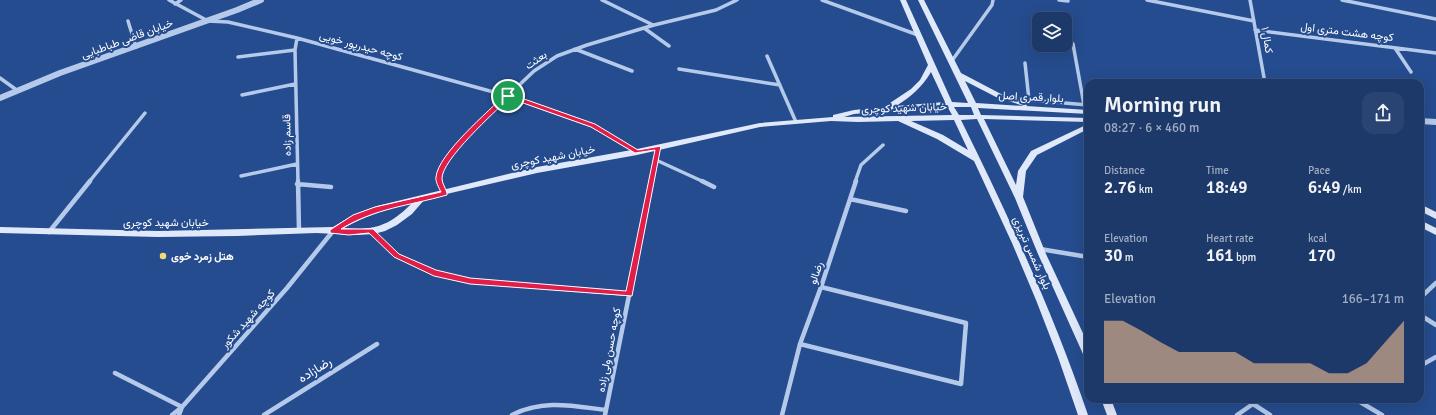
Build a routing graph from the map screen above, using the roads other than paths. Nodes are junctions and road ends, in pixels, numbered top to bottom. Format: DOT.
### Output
graph roads {
  1 [pos="169,0"];
  2 [pos="181,0"];
  3 [pos="261,0"];
  4 [pos="602,0"];
  5 [pos="737,0"];
  6 [pos="822,0"];
  7 [pos="903,0"];
  8 [pos="921,0"];
  9 [pos="993,0"];
  10 [pos="1059,0"];
  11 [pos="1147,0"];
  12 [pos="1250,0"];
  13 [pos="1342,0"];
  14 [pos="1348,1"];
  15 [pos="610,2"];
  16 [pos="1068,2"];
  17 [pos="175,4"];
  18 [pos="1436,19"];
  19 [pos="128,21"];
  20 [pos="208,21"];
  21 [pos="1254,21"];
  22 [pos="654,25"];
  23 [pos="644,28"];
  24 [pos="1256,30"];
  25 [pos="918,35"];
  26 [pos="297,38"];
  27 [pos="1073,44"];
  28 [pos="669,46"];
  29 [pos="136,47"];
  30 [pos="1395,48"];
  31 [pos="575,49"];
  32 [pos="295,50"];
  33 [pos="1436,53"];
  34 [pos="767,56"];
  35 [pos="238,57"];
  36 [pos="951,62"];
  37 [pos="1025,63"];
  38 [pos="931,65"];
  39 [pos="679,69"];
  40 [pos="632,71"];
  41 [pos="1411,72"];
  42 [pos="957,74"];
  43 [pos="0,78"];
  44 [pos="1264,79"];
  45 [pos="295,84"];
  46 [pos="780,85"];
  47 [pos="18,91"];
  48 [pos="242,95"];
  49 [pos="508,96"];
  50 [pos="1084,96"];
  51 [pos="0,98"];
  52 [pos="950,104"];
  53 [pos="972,105"];
  54 [pos="1084,105"];
  55 [pos="884,110"];
  56 [pos="1054,110"];
  57 [pos="1084,112"];
  58 [pos="145,113"];
  59 [pos="957,117"];
  60 [pos="979,117"];
  61 [pos="897,118"];
  62 [pos="831,119"];
  63 [pos="1084,120"];
  64 [pos="1424,121"];
  65 [pos="796,122"];
  66 [pos="1436,122"];
  67 [pos="1084,128"];
  68 [pos="883,145"];
  69 [pos="659,147"];
  70 [pos="637,152"];
  71 [pos="976,159"];
  72 [pos="656,160"];
  73 [pos="296,164"];
  74 [pos="241,176"];
  75 [pos="297,184"];
  76 [pos="714,187"];
  77 [pos="331,188"];
  78 [pos="444,193"];
  79 [pos="423,197"];
  80 [pos="1019,198"];
  81 [pos="850,199"];
  82 [pos="1424,209"];
  83 [pos="906,211"];
  84 [pos="1436,216"];
  85 [pos="1424,225"];
  86 [pos="0,230"];
  87 [pos="299,231"];
  88 [pos="370,231"];
  89 [pos="49,232"];
  90 [pos="333,232"];
  91 [pos="1436,232"];
  92 [pos="1040,249"];
  93 [pos="1084,256"];
  94 [pos="1436,283"];
  95 [pos="821,287"];
  96 [pos="629,294"];
  97 [pos="1424,294"];
  98 [pos="1424,318"];
  99 [pos="1436,325"];
  100 [pos="377,344"];
  101 [pos="800,344"];
  102 [pos="1084,345"];
  103 [pos="1436,357"];
  104 [pos="1424,364"];
  105 [pos="115,373"];
  106 [pos="1108,403"];
  107 [pos="1362,403"];
  108 [pos="1253,404"];
  109 [pos="182,407"];
  110 [pos="605,412"];
  111 [pos="172,415"];
  112 [pos="179,415"];
  113 [pos="264,415"];
  114 [pos="512,415"];
  115 [pos="782,415"];
  116 [pos="1083,415"];
  117 [pos="1112,415"];
  118 [pos="1237,415"];
  119 [pos="1270,415"];
  120 [pos="1382,415"];
  1 -- 17 [label="street"];
  2 -- 17 [label="street"];
  3 -- 20 [label="street, خیابان قاضی طباطبایی"];
  4 -- 15 [label="street"];
  5 -- 22 [label="street, بعثت"];
  6 -- 25 [label="street"];
  7 -- 25 [label="main road, بلوار شمس تبریزی"];
  8 -- 36 [label="main road, بلوار شمس تبریزی"];
  9 -- 36 [label="street"];
  10 -- 16 [label="street"];
  11 -- 21 [label="street"];
  12 -- 21 [label="street, کمال ۱"];
  13 -- 14 [label="street"];
  14 -- 18 [label="street"];
  15 -- 22 [label="street"];
  17 -- 20 [label="street"];
  19 -- 29 [label="street"];
  20 -- 26 [label="street, کوچه حیدرپور خویی"];
  20 -- 29 [label="street, خیابان قاضی طباطبایی"];
  21 -- 24 [label="street, کمال ۱"];
  22 -- 23 [label="street, بعثت"];
  23 -- 28 [label="street"];
  23 -- 31 [label="street, بعثت"];
  24 -- 30 [label="street, کوچه هشت متری اول"];
  24 -- 44 [label="street, کمال ۱"];
  25 -- 38 [label="main road, بلوار شمس تبریزی"];
  26 -- 32 [label="street, قاسم زاده"];
  26 -- 49 [label="street, کوچه حیدرپور خویی"];
  27 -- 50 [label="street"];
  29 -- 47 [label="street, خیابان قاضی طباطبایی"];
  30 -- 33 [label="street, کوچه هشت متری اول"];
  30 -- 41 [label="street"];
  31 -- 40 [label="street"];
  31 -- 49 [label="street, بعثت"];
  32 -- 35 [label="street"];
  32 -- 45 [label="street, قاسم زاده"];
  34 -- 46 [label="street"];
  36 -- 42 [label="main road, بلوار شمس تبریزی"];
  37 -- 54 [label="street"];
  38 -- 52 [label="main road, بلوار شمس تبریزی"];
  38 -- 55 [label="main road"];
  39 -- 46 [label="street"];
  42 -- 53 [label="main road, بلوار شمس تبریزی"];
  42 -- 56 [label="main road"];
  43 -- 47 [label="street"];
  45 -- 48 [label="street"];
  45 -- 73 [label="street, قاسم زاده"];
  46 -- 65 [label="street"];
  47 -- 51 [label="street, خیابان قاضی طباطبایی"];
  49 -- 70 [label="street, کوچه حیدرپور خویی"];
  49 -- 78 [label="street, بعثت"];
  52 -- 53 [label="main road, خیابان شهید کوچری"];
  52 -- 55 [label="main road, خیابان شهید کوچری"];
  52 -- 59 [label="main road, بلوار شمس تبریزی"];
  53 -- 56 [label="main road, بلوار قمری اصل"];
  53 -- 60 [label="main road, بلوار شمس تبریزی"];
  55 -- 62 [label="main road, خیابان شهید کوچری"];
  56 -- 57 [label="main road, بلوار قمری اصل"];
  58 -- 89 [label="street"];
  59 -- 60 [label="main road, خیابان شهید کوچری"];
  59 -- 61 [label="main road, خیابان شهید کوچری"];
  59 -- 71 [label="main road, بلوار شمس تبریزی"];
  60 -- 63 [label="main road, بلوار قمری اصل"];
  60 -- 80 [label="main road, بلوار شمس تبریزی"];
  61 -- 62 [label="main road, خیابان شهید کوچری"];
  61 -- 71 [label="main road"];
  62 -- 65 [label="main road, خیابان شهید کوچری"];
  64 -- 66 [label="street"];
  65 -- 69 [label="main road, خیابان شهید کوچری"];
  67 -- 80 [label="main road"];
  68 -- 81 [label="street, رضالو"];
  69 -- 70 [label="main road, خیابان شهید کوچری"];
  69 -- 72 [label="street, کوچه حسن ولی زاده"];
  70 -- 78 [label="main road, خیابان شهید کوچری"];
  71 -- 116 [label="main road, بلوار شمس تبریزی"];
  72 -- 76 [label="street"];
  72 -- 96 [label="street, کوچه حسن ولی زاده"];
  73 -- 74 [label="street"];
  73 -- 75 [label="street, قاسم زاده"];
  75 -- 77 [label="street"];
  75 -- 87 [label="street, قاسم زاده"];
  78 -- 79 [label="main road, خیابان شهید کوچری"];
  79 -- 88 [label="main road, خیابان شهید کوچری"];
  79 -- 90 [label="main road, خیابان شهید کوچری"];
  80 -- 92 [label="main road, بلوار شمس تبریزی"];
  81 -- 83 [label="street"];
  81 -- 95 [label="street, رضالو"];
  82 -- 84 [label="main road"];
  85 -- 91 [label="main road"];
  86 -- 89 [label="main road, خیابان شهید کوچری"];
  87 -- 89 [label="main road, خیابان شهید کوچری"];
  87 -- 90 [label="main road, خیابان شهید کوچری"];
  88 -- 90 [label="main road, خیابان شهید کوچری"];
  88 -- 96 [label="street"];
  90 -- 109 [label="street, کوچه شهید شکور"];
  92 -- 93 [label="street"];
  92 -- 102 [label="main road, بلوار شمس تبریزی"];
  94 -- 97 [label="street"];
  95 -- 101 [label="street, رضالو"];
  95 -- 101 [label="street"];
  96 -- 110 [label="street, کوچه حسن ولی زاده"];
  98 -- 99 [label="street"];
  100 -- 113 [label="street, رضازاده"];
  101 -- 115 [label="street, رضالو"];
  103 -- 104 [label="street"];
  105 -- 109 [label="street"];
  106 -- 117 [label="main road"];
  107 -- 120 [label="street"];
  108 -- 118 [label="street"];
  108 -- 119 [label="street"];
  109 -- 111 [label="street, کوچه شهید شکور"];
  109 -- 112 [label="street"];
  110 -- 114 [label="street"];
}
